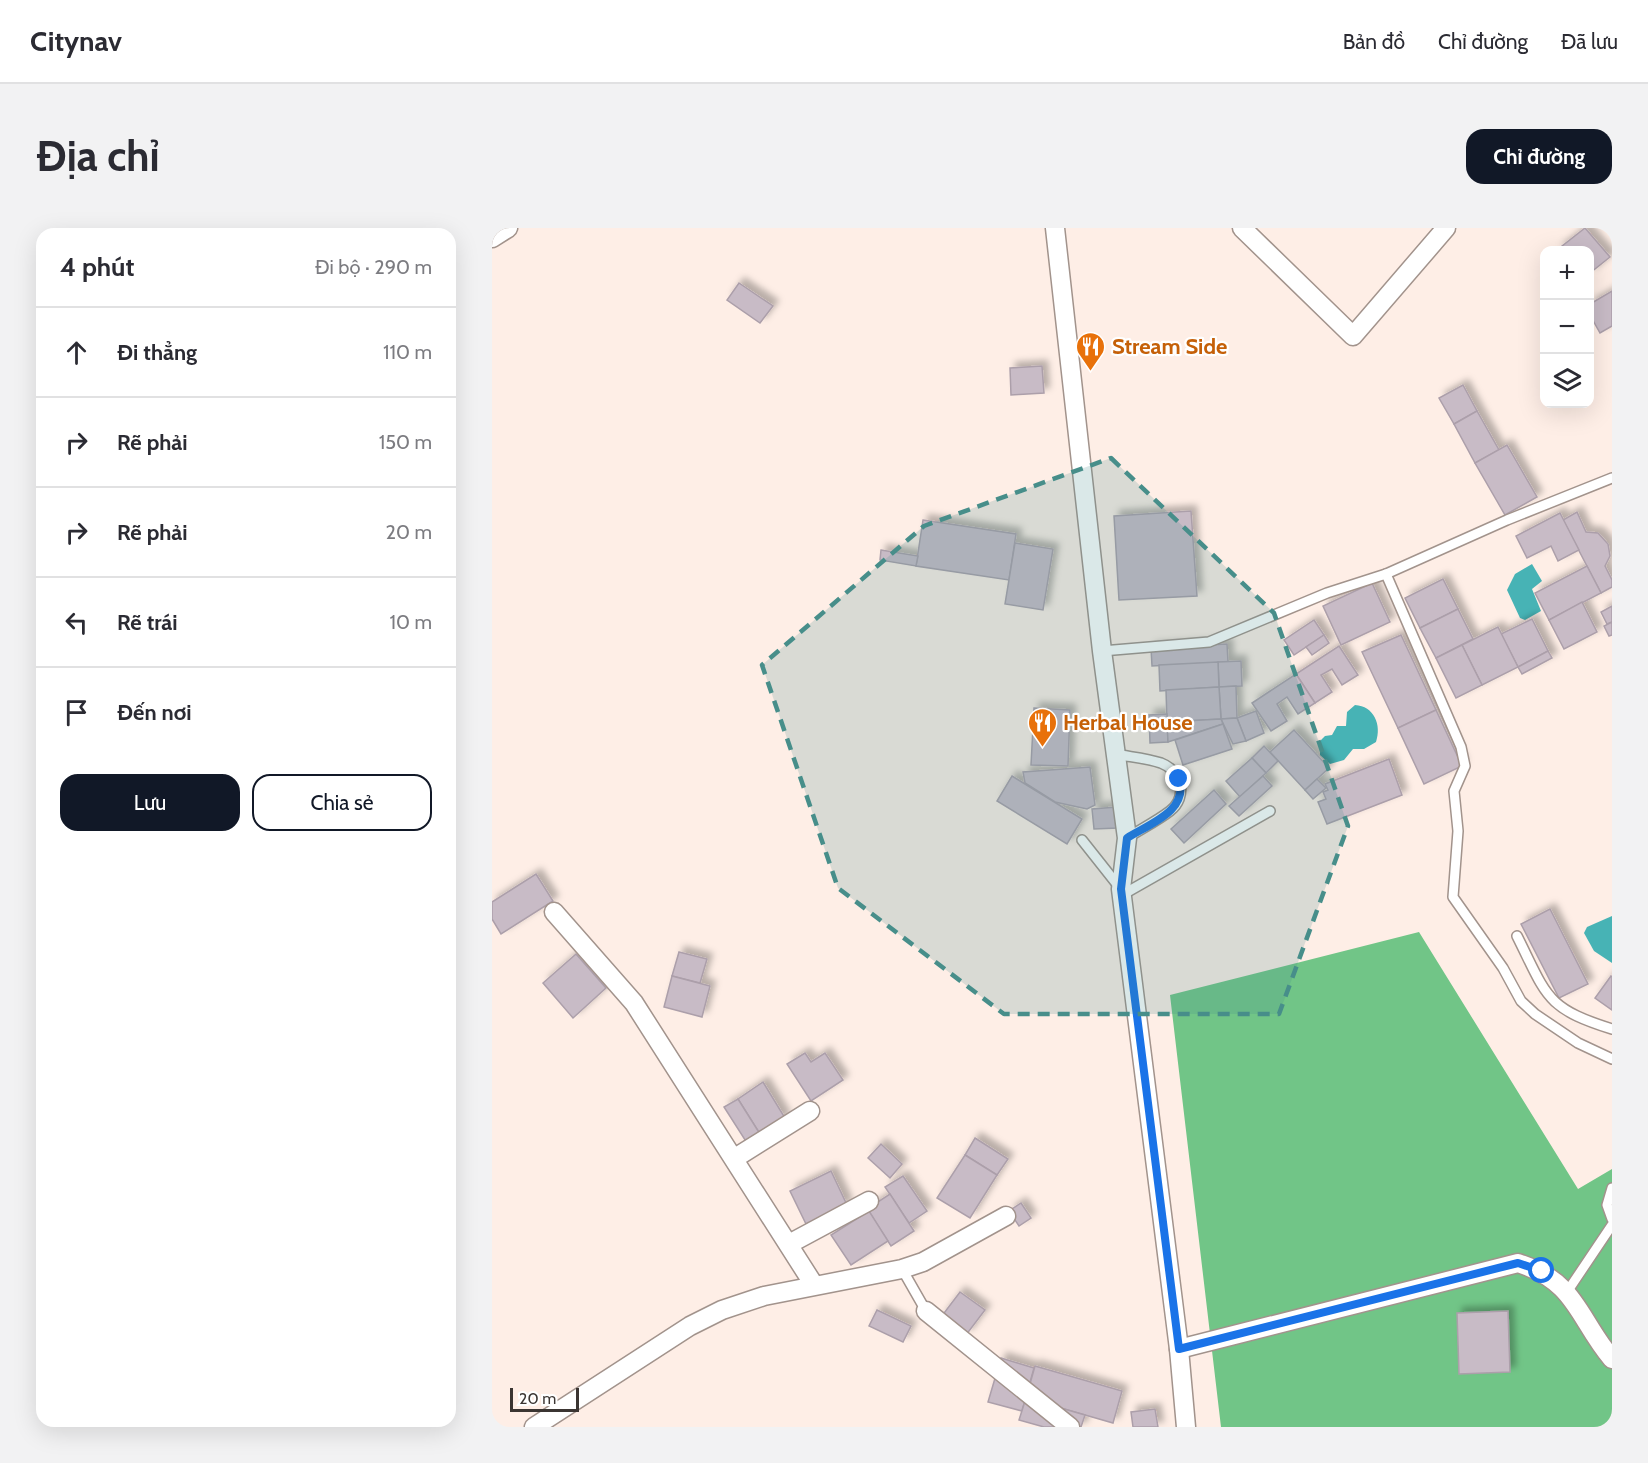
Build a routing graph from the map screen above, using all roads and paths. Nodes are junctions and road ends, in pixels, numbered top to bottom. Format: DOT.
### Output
graph roads {
  1 [pos="508,228"];
  2 [pos="1055,228"];
  3 [pos="1242,228"];
  4 [pos="1446,228"];
  5 [pos="492,238"];
  6 [pos="1612,478"];
  7 [pos="1386,574"];
  8 [pos="1102,651"];
  9 [pos="1115,754"];
  10 [pos="1270,811"];
  11 [pos="1127,838"];
  12 [pos="1082,840"];
  13 [pos="1121,892"];
  14 [pos="554,912"];
  15 [pos="1517,936"];
  16 [pos="1612,1029"];
  17 [pos="1612,1059"];
  18 [pos="810,1111"];
  19 [pos="735,1158"];
  20 [pos="1612,1188"];
  21 [pos="869,1201"];
  22 [pos="1006,1216"];
  23 [pos="1612,1219"];
  24 [pos="1612,1225"];
  25 [pos="789,1244"];
  26 [pos="902,1269"];
  27 [pos="814,1285"];
  28 [pos="1567,1292"];
  29 [pos="926,1311"];
  30 [pos="1179,1349"];
  31 [pos="1612,1359"];
  32 [pos="534,1427"];
  33 [pos="1070,1427"];
  34 [pos="1186,1427"];
  1 -- 5 [label="street"];
  2 -- 8 [label="street"];
  3 -- 4 [label="street"];
  6 -- 7 [label="lane"];
  7 -- 8 [label="lane"];
  7 -- 17 [label="lane"];
  8 -- 9 [label="street"];
  9 -- 11 [label="street"];
  9 -- 11 [label="lane"];
  10 -- 13 [label="lane"];
  11 -- 13 [label="street"];
  12 -- 13 [label="lane"];
  13 -- 30 [label="street"];
  14 -- 19 [label="street"];
  15 -- 16 [label="lane"];
  18 -- 19 [label="street"];
  19 -- 25 [label="street"];
  20 -- 23 [label="lane"];
  21 -- 25 [label="street"];
  22 -- 26 [label="street"];
  24 -- 28 [label="lane"];
  25 -- 27 [label="street"];
  26 -- 27 [label="street"];
  26 -- 29 [label="lane"];
  27 -- 32 [label="street"];
  28 -- 30 [label="street"];
  28 -- 31 [label="street"];
  29 -- 33 [label="street"];
  30 -- 34 [label="street"];
}
